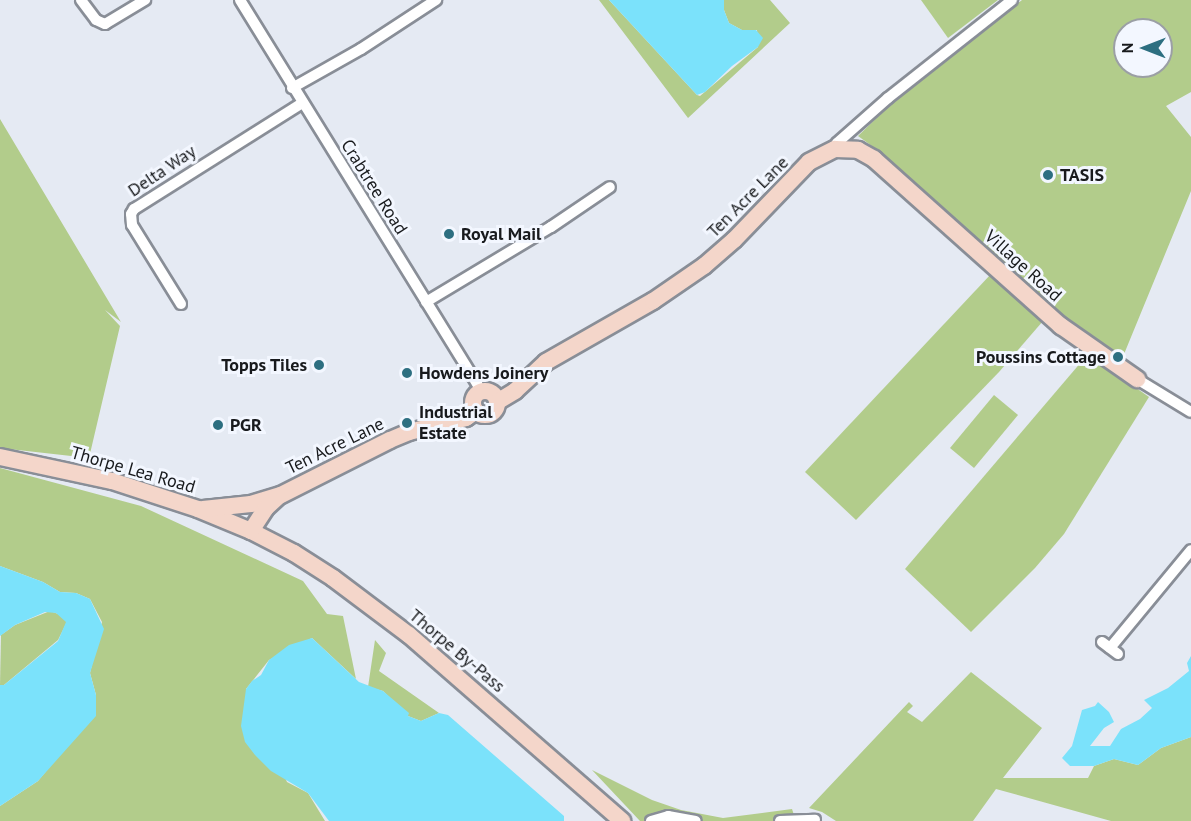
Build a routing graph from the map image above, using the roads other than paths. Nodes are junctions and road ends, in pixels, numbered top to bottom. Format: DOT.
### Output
graph roads {
  1 [pos="81,0"];
  2 [pos="146,0"];
  3 [pos="240,0"];
  4 [pos="436,0"];
  5 [pos="1012,0"];
  6 [pos="292,88"];
  7 [pos="302,103"];
  8 [pos="835,149"];
  9 [pos="610,187"];
  10 [pos="426,302"];
  11 [pos="180,304"];
  12 [pos="1137,379"];
  13 [pos="480,393"];
  14 [pos="497,402"];
  15 [pos="476,411"];
  16 [pos="1191,412"];
  17 [pos="0,457"];
  18 [pos="281,495"];
  19 [pos="198,509"];
  20 [pos="251,531"];
  21 [pos="1190,552"];
  22 [pos="1110,648"];
  23 [pos="814,820"];
  24 [pos="622,821"];
  25 [pos="651,821"];
  26 [pos="696,821"];
  27 [pos="780,821"];
  1 -- 2 [label="street"];
  3 -- 6 [label="street, Crabtree Road"];
  4 -- 6 [label="street"];
  5 -- 8 [label="street, Ten Acre Lane"];
  6 -- 7 [label="street, Crabtree Road"];
  7 -- 10 [label="street, Crabtree Road"];
  7 -- 11 [label="street, Delta Way"];
  8 -- 12 [label="street, Village Road"];
  8 -- 14 [label="street, Ten Acre Lane"];
  9 -- 10 [label="street"];
  10 -- 13 [label="street, Crabtree Road"];
  12 -- 16 [label="street, Village Road"];
  13 -- 14 [label="street"];
  13 -- 15 [label="street"];
  14 -- 15 [label="street"];
  15 -- 18 [label="street, Ten Acre Lane"];
  17 -- 19 [label="street, Thorpe Lea Road"];
  18 -- 19 [label="street, Ten Acre Lane"];
  18 -- 20 [label="street, Ten Acre Lane"];
  19 -- 20 [label="street, Thorpe Lea Road"];
  20 -- 24 [label="street, Thorpe By-Pass"];
  21 -- 22 [label="street"];
  23 -- 27 [label="street"];
  25 -- 26 [label="street"];
}
